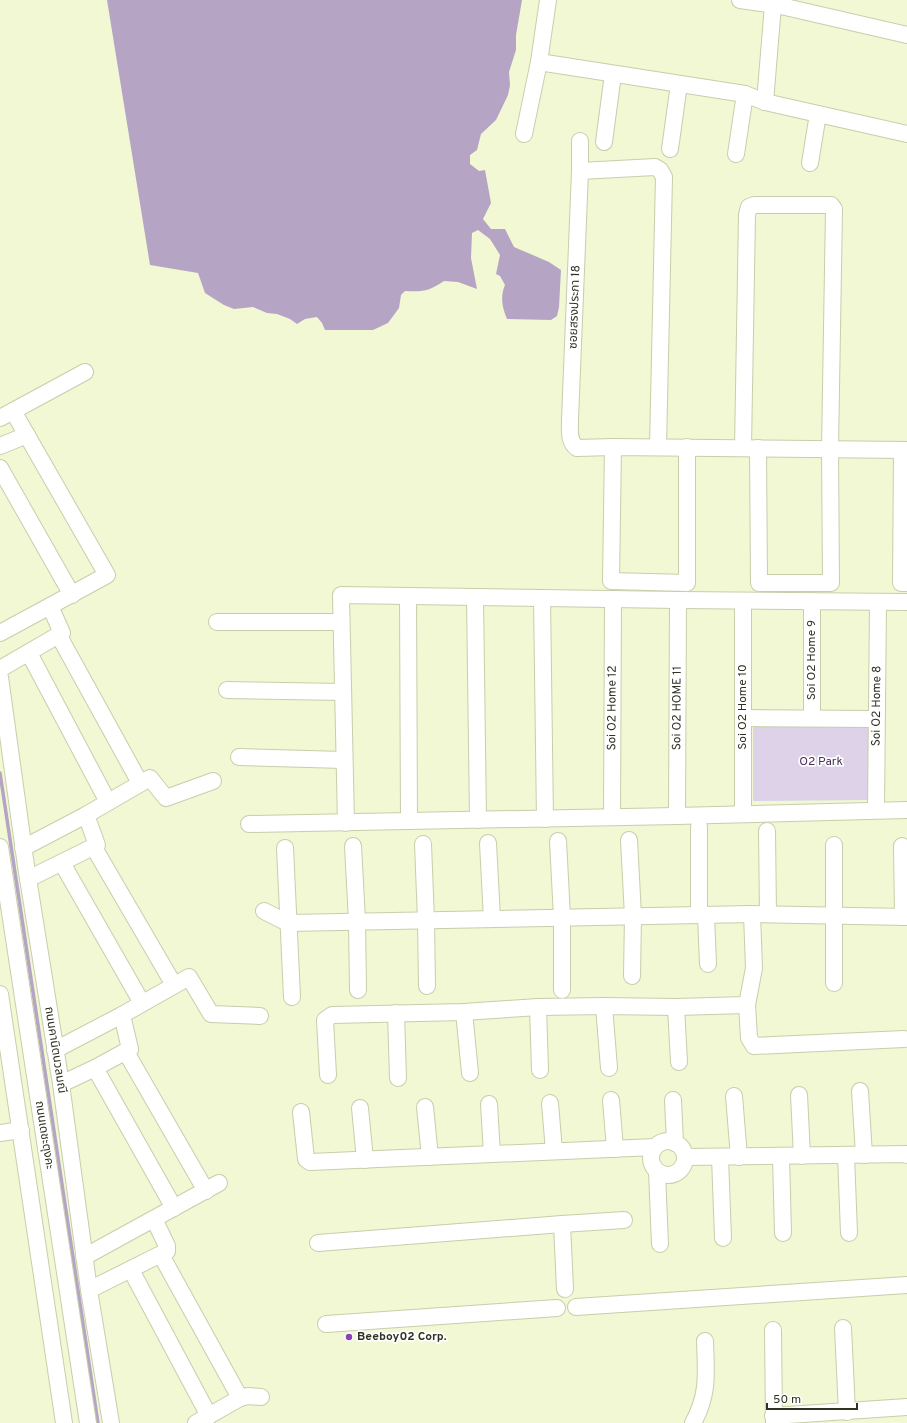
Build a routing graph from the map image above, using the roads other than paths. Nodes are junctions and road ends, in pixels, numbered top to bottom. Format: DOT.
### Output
graph roads {
  1 [pos="548,0"];
  2 [pos="740,0"];
  3 [pos="779,4"];
  4 [pos="907,36"];
  5 [pos="538,62"];
  6 [pos="613,74"];
  7 [pos="679,84"];
  8 [pos="745,94"];
  9 [pos="765,102"];
  10 [pos="818,114"];
  11 [pos="524,134"];
  12 [pos="907,134"];
  13 [pos="580,141"];
  14 [pos="604,142"];
  15 [pos="670,149"];
  16 [pos="736,154"];
  17 [pos="810,163"];
  18 [pos="580,171"];
  19 [pos="85,372"];
  20 [pos="7,415"];
  21 [pos="27,435"];
  22 [pos="0,446"];
  23 [pos="614,447"];
  24 [pos="658,447"];
  25 [pos="686,447"];
  26 [pos="751,448"];
  27 [pos="830,449"];
  28 [pos="904,450"];
  29 [pos="0,468"];
  30 [pos="907,583"];
  31 [pos="72,595"];
  32 [pos="408,596"];
  33 [pos="475,597"];
  34 [pos="542,598"];
  35 [pos="613,599"];
  36 [pos="678,600"];
  37 [pos="743,601"];
  38 [pos="812,601"];
  39 [pos="878,602"];
  40 [pos="907,602"];
  41 [pos="50,606"];
  42 [pos="217,622"];
  43 [pos="341,622"];
  44 [pos="0,633"];
  45 [pos="59,636"];
  46 [pos="29,653"];
  47 [pos="0,670"];
  48 [pos="0,677"];
  49 [pos="227,690"];
  50 [pos="343,692"];
  51 [pos="743,718"];
  52 [pos="812,718"];
  53 [pos="876,719"];
  54 [pos="239,757"];
  55 [pos="344,760"];
  56 [pos="212,781"];
  57 [pos="140,783"];
  58 [pos="108,802"];
  59 [pos="876,810"];
  60 [pos="907,810"];
  61 [pos="743,814"];
  62 [pos="86,815"];
  63 [pos="677,816"];
  64 [pos="612,817"];
  65 [pos="545,819"];
  66 [pos="478,820"];
  67 [pos="409,821"];
  68 [pos="346,823"];
  69 [pos="249,824"];
  70 [pos="699,827"];
  71 [pos="767,831"];
  72 [pos="629,840"];
  73 [pos="558,841"];
  74 [pos="488,843"];
  75 [pos="422,844"];
  76 [pos="834,845"];
  77 [pos="93,846"];
  78 [pos="353,846"];
  79 [pos="902,846"];
  80 [pos="0,847"];
  81 [pos="23,848"];
  82 [pos="285,848"];
  83 [pos="62,863"];
  84 [pos="28,879"];
  85 [pos="264,911"];
  86 [pos="760,914"];
  87 [pos="702,915"];
  88 [pos="633,916"];
  89 [pos="833,916"];
  90 [pos="562,917"];
  91 [pos="905,917"];
  92 [pos="492,919"];
  93 [pos="426,920"];
  94 [pos="357,921"];
  95 [pos="288,923"];
  96 [pos="708,964"];
  97 [pos="632,976"];
  98 [pos="834,983"];
  99 [pos="174,985"];
  100 [pos="427,986"];
  101 [pos="358,990"];
  102 [pos="562,990"];
  103 [pos="0,994"];
  104 [pos="292,997"];
  105 [pos="142,1003"];
  106 [pos="747,1005"];
  107 [pos="604,1006"];
  108 [pos="676,1007"];
  109 [pos="538,1008"];
  110 [pos="464,1012"];
  111 [pos="396,1013"];
  112 [pos="122,1015"];
  113 [pos="260,1016"];
  114 [pos="904,1039"];
  115 [pos="55,1050"];
  116 [pos="126,1052"];
  117 [pos="678,1062"];
  118 [pos="95,1068"];
  119 [pos="609,1068"];
  120 [pos="540,1070"];
  121 [pos="470,1073"];
  122 [pos="328,1075"];
  123 [pos="398,1078"];
  124 [pos="61,1084"];
  125 [pos="860,1091"];
  126 [pos="799,1095"];
  127 [pos="734,1096"];
  128 [pos="611,1100"];
  129 [pos="673,1100"];
  130 [pos="550,1103"];
  131 [pos="489,1104"];
  132 [pos="425,1107"];
  133 [pos="360,1108"];
  134 [pos="301,1112"];
  135 [pos="20,1130"];
  136 [pos="0,1133"];
  137 [pos="675,1143"];
  138 [pos="655,1147"];
  139 [pos="615,1149"];
  140 [pos="554,1151"];
  141 [pos="492,1154"];
  142 [pos="846,1155"];
  143 [pos="864,1155"];
  144 [pos="907,1155"];
  145 [pos="781,1156"];
  146 [pos="802,1156"];
  147 [pos="430,1157"];
  148 [pos="685,1157"];
  149 [pos="720,1157"];
  150 [pos="739,1157"];
  151 [pos="365,1160"];
  152 [pos="657,1172"];
  153 [pos="174,1208"];
  154 [pos="154,1219"];
  155 [pos="624,1220"];
  156 [pos="562,1224"];
  157 [pos="783,1233"];
  158 [pos="848,1233"];
  159 [pos="722,1238"];
  160 [pos="318,1244"];
  161 [pos="660,1244"];
  162 [pos="161,1254"];
  163 [pos="84,1257"];
  164 [pos="131,1270"];
  165 [pos="79,1284"];
  166 [pos="907,1285"];
  167 [pos="565,1289"];
  168 [pos="576,1307"];
  169 [pos="557,1308"];
  170 [pos="326,1324"];
  171 [pos="844,1328"];
  172 [pos="774,1330"];
  173 [pos="704,1341"];
  174 [pos="261,1397"];
  175 [pos="240,1398"];
  176 [pos="907,1407"];
  177 [pos="847,1412"];
  178 [pos="203,1419"];
  179 [pos="774,1420"];
  180 [pos="64,1423"];
  181 [pos="88,1423"];
  182 [pos="111,1423"];
  183 [pos="693,1423"];
  1 -- 5 [label="street"];
  2 -- 3 [label="street"];
  3 -- 4 [label="street"];
  3 -- 9 [label="street"];
  5 -- 6 [label="street"];
  5 -- 11 [label="street"];
  6 -- 7 [label="street"];
  6 -- 14 [label="street"];
  7 -- 8 [label="street"];
  7 -- 15 [label="street"];
  8 -- 9 [label="street"];
  8 -- 16 [label="street"];
  9 -- 10 [label="street"];
  10 -- 12 [label="street"];
  10 -- 17 [label="street"];
  13 -- 18 [label="street, ซอยสรงประภา 18"];
  18 -- 23 [label="street, ซอยสรงประภา 18"];
  18 -- 24 [label="street"];
  19 -- 20 [label="street"];
  20 -- 21 [label="street"];
  21 -- 22 [label="street"];
  21 -- 31 [label="street"];
  23 -- 24 [label="street"];
  23 -- 25 [label="street"];
  24 -- 25 [label="street"];
  25 -- 26 [label="street"];
  26 -- 27 [label="street"];
  26 -- 27 [label="street"];
  26 -- 27 [label="street"];
  27 -- 28 [label="street"];
  28 -- 30 [label="street"];
  29 -- 31 [label="street"];
  31 -- 41 [label="street"];
  32 -- 33 [label="street"];
  32 -- 43 [label="street"];
  32 -- 67 [label="street"];
  33 -- 34 [label="street"];
  33 -- 66 [label="street"];
  34 -- 35 [label="street"];
  34 -- 65 [label="street"];
  35 -- 36 [label="street"];
  35 -- 64 [label="street, Soi O2 Home 12"];
  36 -- 37 [label="street"];
  36 -- 63 [label="street, Soi O2 HOME 11"];
  37 -- 38 [label="street"];
  37 -- 51 [label="street, Soi O2 Home 10"];
  38 -- 39 [label="street"];
  38 -- 52 [label="street, Soi O2 Home 9"];
  39 -- 40 [label="street"];
  39 -- 53 [label="street, Soi O2 Home 8"];
  41 -- 44 [label="street"];
  41 -- 45 [label="street"];
  42 -- 43 [label="street"];
  43 -- 50 [label="street"];
  45 -- 46 [label="street"];
  45 -- 57 [label="street"];
  46 -- 47 [label="street"];
  46 -- 58 [label="street"];
  48 -- 81 [label="street, ถนนคานิตนวลมณี"];
  49 -- 50 [label="street"];
  50 -- 55 [label="street"];
  51 -- 52 [label="street"];
  51 -- 61 [label="street, Soi O2 Home 10"];
  52 -- 53 [label="street"];
  53 -- 59 [label="street, Soi O2 Home 8"];
  54 -- 55 [label="street"];
  55 -- 68 [label="street"];
  56 -- 57 [label="street"];
  57 -- 58 [label="street"];
  58 -- 62 [label="street"];
  59 -- 60 [label="street"];
  59 -- 61 [label="street"];
  61 -- 63 [label="street"];
  62 -- 77 [label="street"];
  62 -- 81 [label="street"];
  63 -- 64 [label="street"];
  64 -- 65 [label="street"];
  65 -- 66 [label="street"];
  66 -- 67 [label="street"];
  67 -- 68 [label="street"];
  68 -- 69 [label="street"];
  70 -- 87 [label="street"];
  71 -- 86 [label="street"];
  72 -- 88 [label="street"];
  73 -- 90 [label="street"];
  74 -- 92 [label="street"];
  75 -- 93 [label="street"];
  76 -- 89 [label="street"];
  77 -- 83 [label="street"];
  77 -- 99 [label="street"];
  78 -- 94 [label="street"];
  79 -- 91 [label="street"];
  80 -- 165 [label="street, ถนนเดชะตุงคะ"];
  81 -- 84 [label="street, ถนนคานิตนวลมณี"];
  82 -- 95 [label="street"];
  83 -- 84 [label="street"];
  83 -- 105 [label="street"];
  84 -- 115 [label="street, ถนนคานิตนวลมณี"];
  85 -- 95 [label="street"];
  86 -- 87 [label="street"];
  86 -- 89 [label="street"];
  86 -- 106 [label="street"];
  87 -- 88 [label="street"];
  87 -- 96 [label="street"];
  88 -- 90 [label="street"];
  88 -- 97 [label="street"];
  89 -- 91 [label="street"];
  89 -- 98 [label="street"];
  90 -- 92 [label="street"];
  90 -- 102 [label="street"];
  92 -- 93 [label="street"];
  93 -- 94 [label="street"];
  93 -- 100 [label="street"];
  94 -- 95 [label="street"];
  94 -- 101 [label="street"];
  95 -- 104 [label="street"];
  99 -- 105 [label="street"];
  99 -- 113 [label="street"];
  103 -- 135 [label="street, ถนนเดชะตุงคะ"];
  105 -- 112 [label="street"];
  106 -- 108 [label="street"];
  106 -- 114 [label="street"];
  107 -- 108 [label="street"];
  107 -- 109 [label="street"];
  107 -- 119 [label="street"];
  108 -- 117 [label="street"];
  109 -- 110 [label="street"];
  109 -- 120 [label="street"];
  110 -- 111 [label="street"];
  110 -- 121 [label="street"];
  111 -- 122 [label="street"];
  111 -- 123 [label="street"];
  112 -- 115 [label="street"];
  112 -- 116 [label="street"];
  115 -- 124 [label="street, ถนนคานิตนวลมณี"];
  116 -- 118 [label="street"];
  116 -- 153 [label="street"];
  118 -- 124 [label="street"];
  118 -- 153 [label="street"];
  124 -- 163 [label="street, ถนนคานิตนวลมณี"];
  125 -- 143 [label="street"];
  126 -- 146 [label="street"];
  127 -- 150 [label="street"];
  128 -- 139 [label="street"];
  129 -- 137 [label="street"];
  130 -- 140 [label="street"];
  131 -- 141 [label="street"];
  132 -- 147 [label="street"];
  133 -- 151 [label="street"];
  134 -- 151 [label="street"];
  135 -- 136 [label="street"];
  135 -- 180 [label="street, ถนนเดชะตุงคะ"];
  137 -- 138 [label="street"];
  137 -- 148 [label="street"];
  138 -- 139 [label="street"];
  138 -- 152 [label="street"];
  139 -- 140 [label="street"];
  140 -- 141 [label="street"];
  141 -- 147 [label="street"];
  142 -- 143 [label="street"];
  142 -- 146 [label="street"];
  142 -- 158 [label="street"];
  143 -- 144 [label="street"];
  145 -- 146 [label="street"];
  145 -- 150 [label="street"];
  145 -- 157 [label="street"];
  147 -- 151 [label="street"];
  148 -- 149 [label="street"];
  148 -- 152 [label="street"];
  149 -- 150 [label="street"];
  149 -- 159 [label="street"];
  152 -- 161 [label="street"];
  153 -- 154 [label="street"];
  154 -- 162 [label="street"];
  154 -- 163 [label="street"];
  155 -- 156 [label="street"];
  156 -- 160 [label="street"];
  156 -- 167 [label="street"];
  162 -- 164 [label="street"];
  162 -- 175 [label="street"];
  163 -- 165 [label="street, ถนนคานิตนวลมณี"];
  164 -- 165 [label="street"];
  164 -- 178 [label="street"];
  165 -- 181 [label="street, ถนนเดชะตุงคะ"];
  165 -- 182 [label="street, ถนนคานิตนวลมณี"];
  166 -- 168 [label="street"];
  167 -- 168 [label="street"];
  167 -- 169 [label="street"];
  168 -- 169 [label="street"];
  169 -- 170 [label="street"];
  171 -- 177 [label="street"];
  172 -- 179 [label="street"];
  173 -- 183 [label="street"];
  174 -- 175 [label="street"];
  175 -- 178 [label="street"];
  176 -- 177 [label="street"];
  177 -- 179 [label="street"];
}
